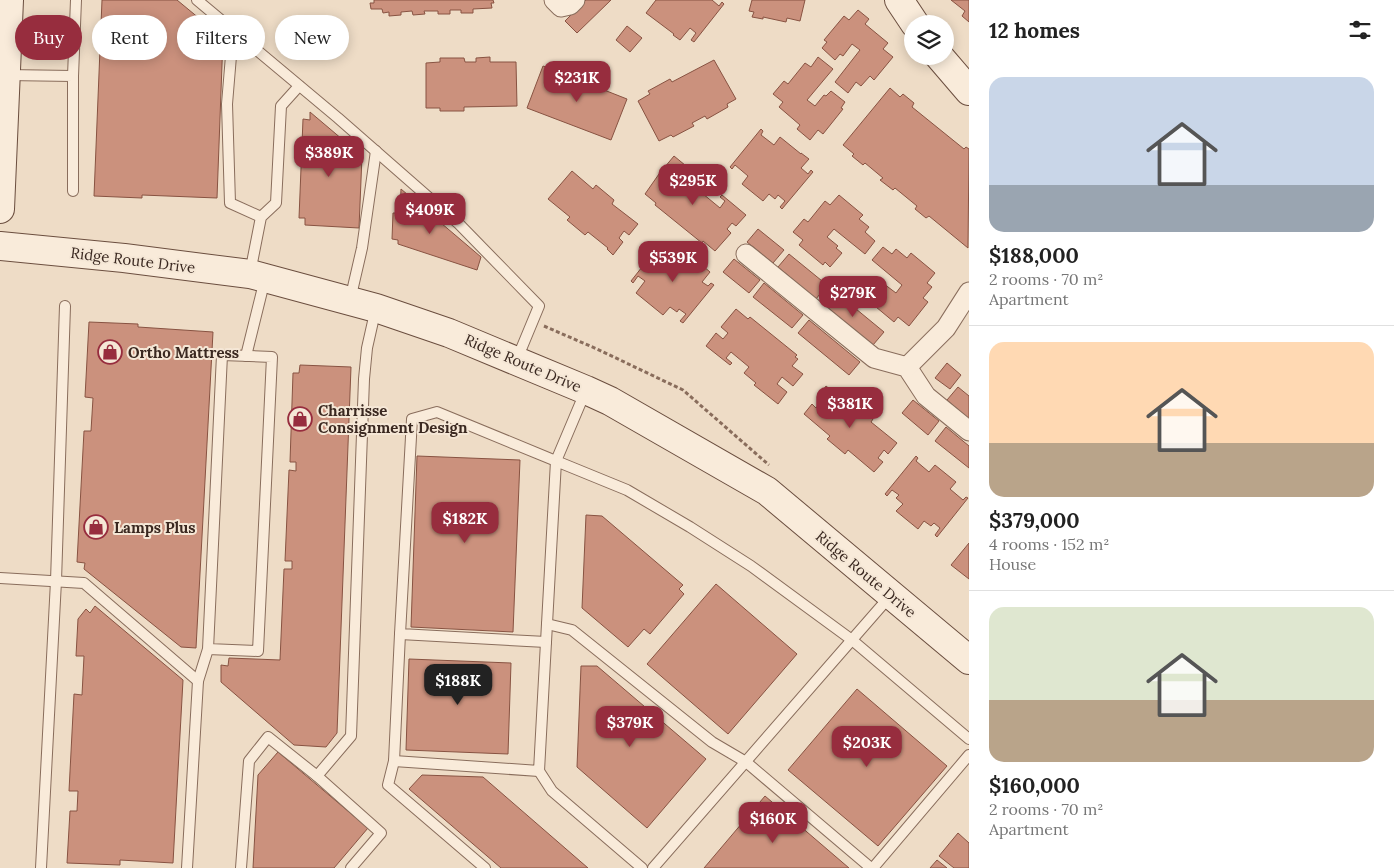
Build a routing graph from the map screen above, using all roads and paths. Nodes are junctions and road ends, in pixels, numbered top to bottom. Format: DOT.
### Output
graph roads {
  1 [pos="9,0"];
  2 [pos="76,0"];
  3 [pos="197,0"];
  4 [pos="554,0"];
  5 [pos="575,0"];
  6 [pos="899,0"];
  7 [pos="215,15"];
  8 [pos="909,15"];
  9 [pos="265,57"];
  10 [pos="231,60"];
  11 [pos="946,65"];
  12 [pos="6,75"];
  13 [pos="74,76"];
  14 [pos="299,86"];
  15 [pos="969,91"];
  16 [pos="376,151"];
  17 [pos="72,192"];
  18 [pos="0,208"];
  19 [pos="260,217"];
  20 [pos="0,246"];
  21 [pos="746,254"];
  22 [pos="258,276"];
  23 [pos="969,292"];
  24 [pos="349,301"];
  25 [pos="65,306"];
  26 [pos="376,308"];
  27 [pos="246,356"];
  28 [pos="516,360"];
  29 [pos="907,367"];
  30 [pos="586,390"];
  31 [pos="969,431"];
  32 [pos="556,460"];
  33 [pos="0,578"];
  34 [pos="56,581"];
  35 [pos="891,595"];
  36 [pos="547,624"];
  37 [pos="400,634"];
  38 [pos="852,640"];
  39 [pos="546,642"];
  40 [pos="208,649"];
  41 [pos="969,660"];
  42 [pos="198,681"];
  43 [pos="969,739"];
  44 [pos="969,755"];
  45 [pos="394,761"];
  46 [pos="746,762"];
  47 [pos="539,771"];
  48 [pos="317,776"];
  49 [pos="41,868"];
  50 [pos="187,868"];
  51 [pos="241,868"];
  52 [pos="351,868"];
  53 [pos="486,868"];
  54 [pos="642,868"];
  55 [pos="653,868"];
  56 [pos="872,868"];
  1 -- 12 [label="main road"];
  2 -- 13 [label="lane"];
  3 -- 7 [label="lane"];
  4 -- 5 [label="street"];
  6 -- 8 [label="main road"];
  9 -- 14 [label="lane"];
  10 -- 19 [label="lane"];
  11 -- 15 [label="main road"];
  12 -- 13 [label="lane"];
  12 -- 18 [label="main road"];
  13 -- 17 [label="lane"];
  14 -- 16 [label="lane"];
  14 -- 19 [label="lane"];
  16 -- 24 [label="lane"];
  16 -- 28 [label="lane"];
  19 -- 22 [label="lane"];
  20 -- 22 [label="main road, Ridge Route Drive"];
  21 -- 29 [label="street"];
  22 -- 24 [label="main road, Ridge Route Drive"];
  22 -- 27 [label="lane"];
  23 -- 29 [label="street"];
  24 -- 26 [label="main road, Ridge Route Drive"];
  25 -- 34 [label="lane"];
  26 -- 28 [label="main road, Ridge Route Drive"];
  26 -- 48 [label="lane"];
  27 -- 40 [label="lane"];
  27 -- 40 [label="lane"];
  28 -- 30 [label="main road, Ridge Route Drive"];
  29 -- 31 [label="street"];
  30 -- 32 [label="lane"];
  30 -- 35 [label="main road, Ridge Route Drive"];
  32 -- 36 [label="lane"];
  32 -- 37 [label="lane"];
  32 -- 38 [label="lane"];
  33 -- 34 [label="lane"];
  34 -- 42 [label="lane"];
  34 -- 49 [label="lane"];
  35 -- 38 [label="lane"];
  35 -- 41 [label="main road, Ridge Route Drive"];
  36 -- 39 [label="lane"];
  36 -- 46 [label="lane"];
  37 -- 39 [label="lane"];
  37 -- 45 [label="lane"];
  38 -- 43 [label="lane"];
  38 -- 46 [label="lane"];
  39 -- 47 [label="lane"];
  40 -- 42 [label="lane"];
  42 -- 50 [label="lane"];
  44 -- 56 [label="lane"];
  45 -- 47 [label="lane"];
  45 -- 53 [label="lane"];
  46 -- 55 [label="lane"];
  46 -- 56 [label="lane"];
  47 -- 54 [label="lane"];
  48 -- 51 [label="lane"];
  48 -- 52 [label="lane"];
}
